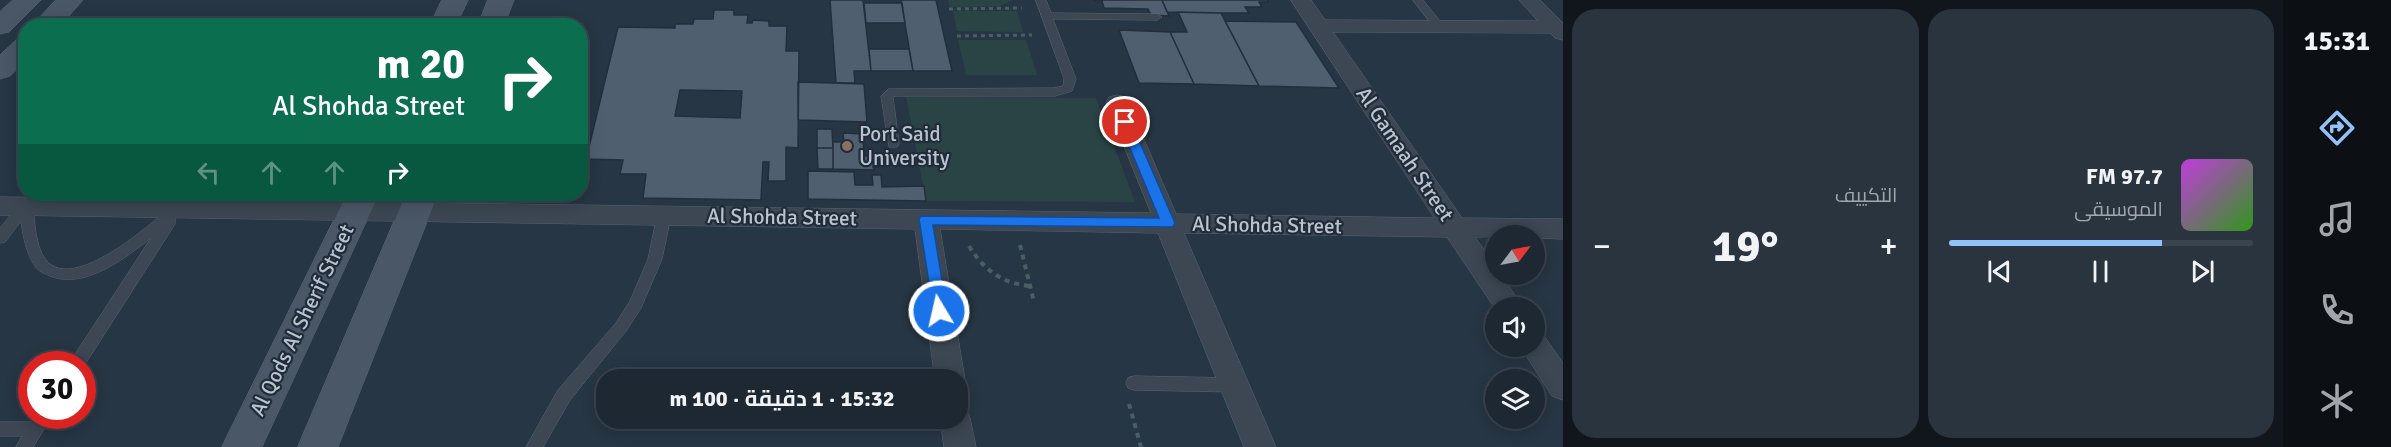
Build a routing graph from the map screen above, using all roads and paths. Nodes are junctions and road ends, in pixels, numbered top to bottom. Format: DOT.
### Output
graph roads {
  1 [pos="28,0"];
  2 [pos="70,0"];
  3 [pos="455,0"];
  4 [pos="501,0"];
  5 [pos="1301,0"];
  6 [pos="1418,0"];
  7 [pos="1529,0"];
  8 [pos="1044,8"];
  9 [pos="949,9"];
  10 [pos="1157,17"];
  11 [pos="53,18"];
  12 [pos="447,18"];
  13 [pos="493,18"];
  14 [pos="0,26"];
  15 [pos="1318,26"];
  16 [pos="1439,26"];
  17 [pos="1559,31"];
  18 [pos="1053,34"];
  19 [pos="957,36"];
  20 [pos="18,53"];
  21 [pos="0,70"];
  22 [pos="1117,102"];
  23 [pos="893,144"];
  24 [pos="359,202"];
  25 [pos="418,203"];
  26 [pos="0,206"];
  27 [pos="26,206"];
  28 [pos="178,208"];
  29 [pos="664,216"];
  30 [pos="926,219"];
  31 [pos="958,220"];
  32 [pos="1014,221"];
  33 [pos="1168,223"];
  34 [pos="1456,228"];
  35 [pos="1563,229"];
  36 [pos="0,238"];
  37 [pos="1030,286"];
  38 [pos="1502,297"];
  39 [pos="1034,302"];
  40 [pos="85,351"];
  41 [pos="1542,357"];
  42 [pos="948,369"];
  43 [pos="1134,383"];
  44 [pos="1235,385"];
  45 [pos="1563,387"];
  46 [pos="18,426"];
  47 [pos="0,429"];
  48 [pos="36,429"];
  49 [pos="958,429"];
  50 [pos="24,447"];
  51 [pos="242,447"];
  52 [pos="318,447"];
  53 [pos="534,447"];
  54 [pos="960,447"];
  55 [pos="1141,447"];
  56 [pos="1260,447"];
  1 -- 14 [label="main road"];
  2 -- 11 [label="main road"];
  3 -- 12 [label="main road"];
  4 -- 13 [label="main road"];
  5 -- 15 [label="street, Al Gamaah Street"];
  6 -- 16 [label="lane"];
  7 -- 17 [label="street"];
  8 -- 9 [label="path"];
  8 -- 10 [label="lane"];
  8 -- 18 [label="lane"];
  15 -- 16 [label="street"];
  15 -- 34 [label="street, Al Gamaah Street"];
  16 -- 17 [label="street"];
  18 -- 19 [label="path"];
  18 -- 23 [label="lane"];
  20 -- 21 [label="main road"];
  22 -- 33 [label="street"];
  24 -- 25 [label="street, Al Shohda Street"];
  24 -- 28 [label="street, Al Shohda Street"];
  24 -- 51 [label="main road, Al Qods Al Sherif Street"];
  25 -- 29 [label="street, Al Shohda Street"];
  25 -- 52 [label="main road"];
  26 -- 27 [label="street, Al Shohda Street"];
  27 -- 28 [label="street, Al Shohda Street"];
  27 -- 28 [label="lane"];
  27 -- 36 [label="lane"];
  28 -- 40 [label="lane"];
  29 -- 30 [label="street, Al Shohda Street"];
  29 -- 53 [label="lane"];
  30 -- 31 [label="street, Al Shohda Street"];
  30 -- 42 [label="street"];
  31 -- 32 [label="street, Al Shohda Street"];
  31 -- 37 [label="path"];
  32 -- 33 [label="street, Al Shohda Street"];
  32 -- 37 [label="path"];
  33 -- 34 [label="street, Al Shohda Street"];
  33 -- 44 [label="street"];
  34 -- 35 [label="street, Al Shohda Street"];
  34 -- 38 [label="street, Al Gamaah Street"];
  37 -- 39 [label="path"];
  41 -- 45 [label="street"];
  43 -- 44 [label="lane"];
  43 -- 55 [label="path"];
  44 -- 56 [label="street"];
  46 -- 47 [label="lane"];
  48 -- 50 [label="lane"];
  49 -- 54 [label="street"];
}
